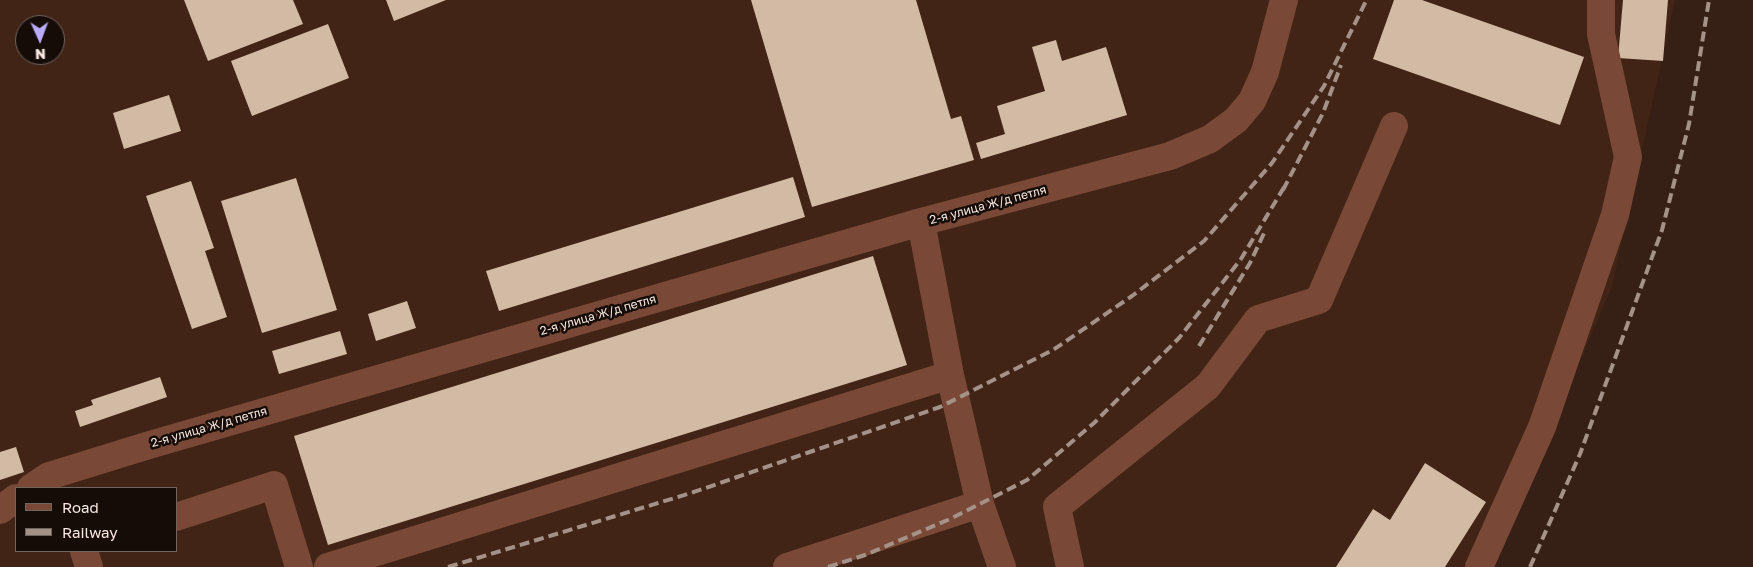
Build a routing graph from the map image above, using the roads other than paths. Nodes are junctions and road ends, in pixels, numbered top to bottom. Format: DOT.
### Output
graph roads {
  1 [pos="1284,0"];
  2 [pos="1601,0"];
  3 [pos="1394,126"];
  4 [pos="921,222"];
  5 [pos="950,375"];
  6 [pos="32,487"];
  7 [pos="15,499"];
  8 [pos="980,504"];
  9 [pos="0,510"];
  10 [pos="178,516"];
  11 [pos="84,552"];
  12 [pos="89,567"];
  13 [pos="299,567"];
  14 [pos="328,567"];
  15 [pos="787,567"];
  16 [pos="1002,567"];
  17 [pos="1070,567"];
  18 [pos="1479,567"];
  1 -- 4 [label="street, 2-я улица Ж/д петля"];
  2 -- 18 [label="street"];
  3 -- 17 [label="street"];
  4 -- 5 [label="street"];
  4 -- 6 [label="street, 2-я улица Ж/д петля"];
  5 -- 8 [label="street"];
  5 -- 14 [label="street"];
  7 -- 9 [label="street"];
  8 -- 15 [label="street"];
  8 -- 16 [label="street"];
  10 -- 13 [label="street"];
  11 -- 12 [label="street"];
}
